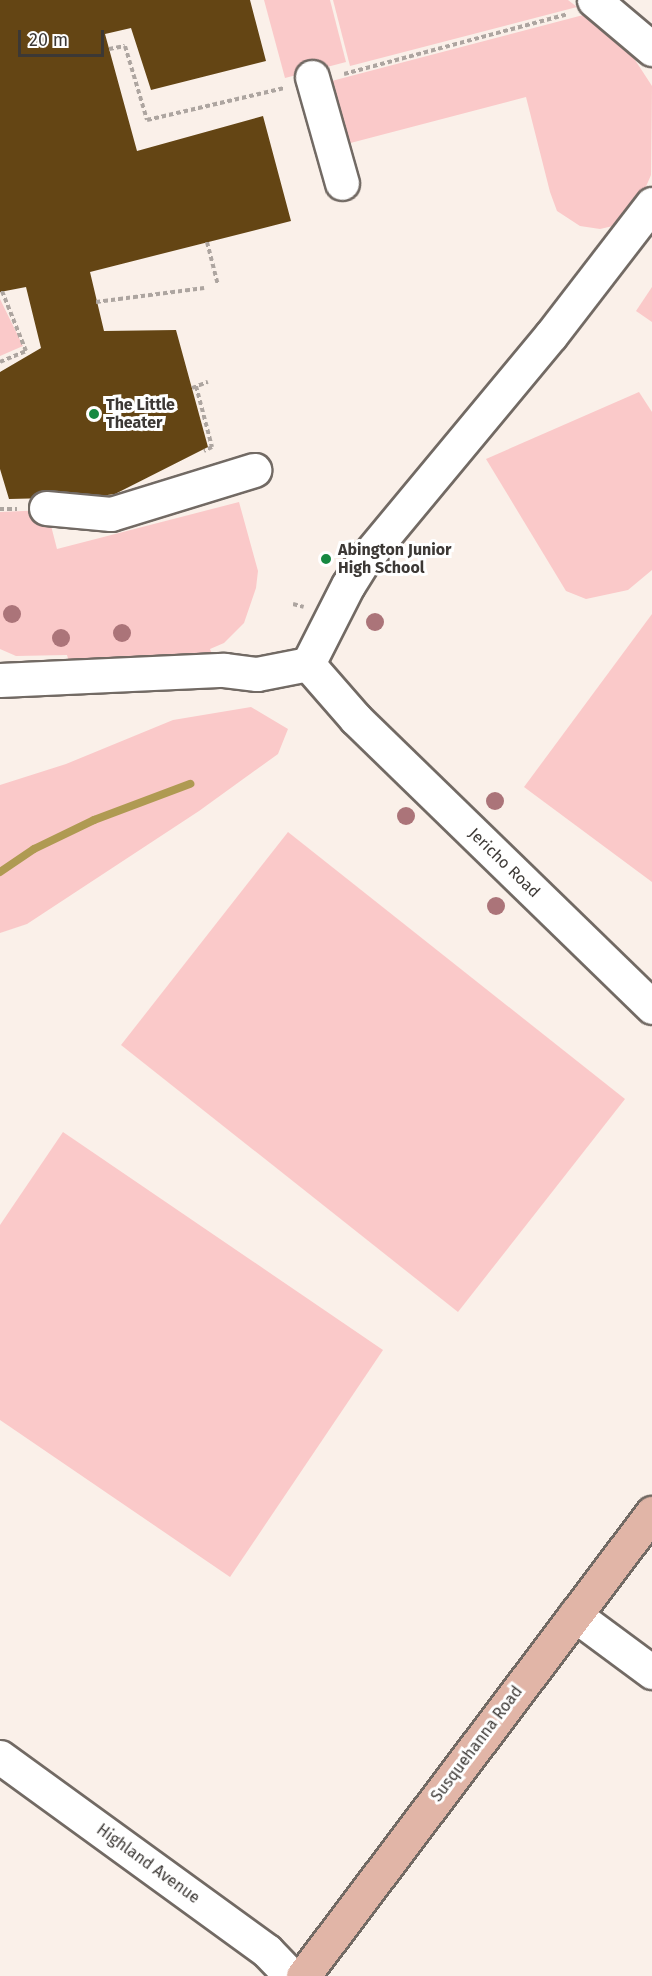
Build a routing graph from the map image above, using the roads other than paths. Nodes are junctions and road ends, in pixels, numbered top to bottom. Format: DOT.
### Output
graph roads {
  1 [pos="582,7"];
  2 [pos="652,49"];
  3 [pos="313,79"];
  4 [pos="342,183"];
  5 [pos="652,204"];
  6 [pos="254,470"];
  7 [pos="46,508"];
  8 [pos="308,664"];
  9 [pos="0,680"];
  10 [pos="652,1007"];
  11 [pos="652,1513"];
  12 [pos="575,1616"];
  13 [pos="652,1672"];
  14 [pos="0,1757"];
  15 [pos="291,1976"];
  16 [pos="303,1976"];
  1 -- 2 [label="street"];
  3 -- 4 [label="street"];
  5 -- 8 [label="street"];
  6 -- 7 [label="street"];
  8 -- 9 [label="street"];
  8 -- 10 [label="street, Jericho Road"];
  11 -- 12 [label="main road, Susquehanna Road"];
  12 -- 13 [label="street"];
  12 -- 16 [label="main road, Susquehanna Road"];
  14 -- 15 [label="street, Highland Avenue"];
}
